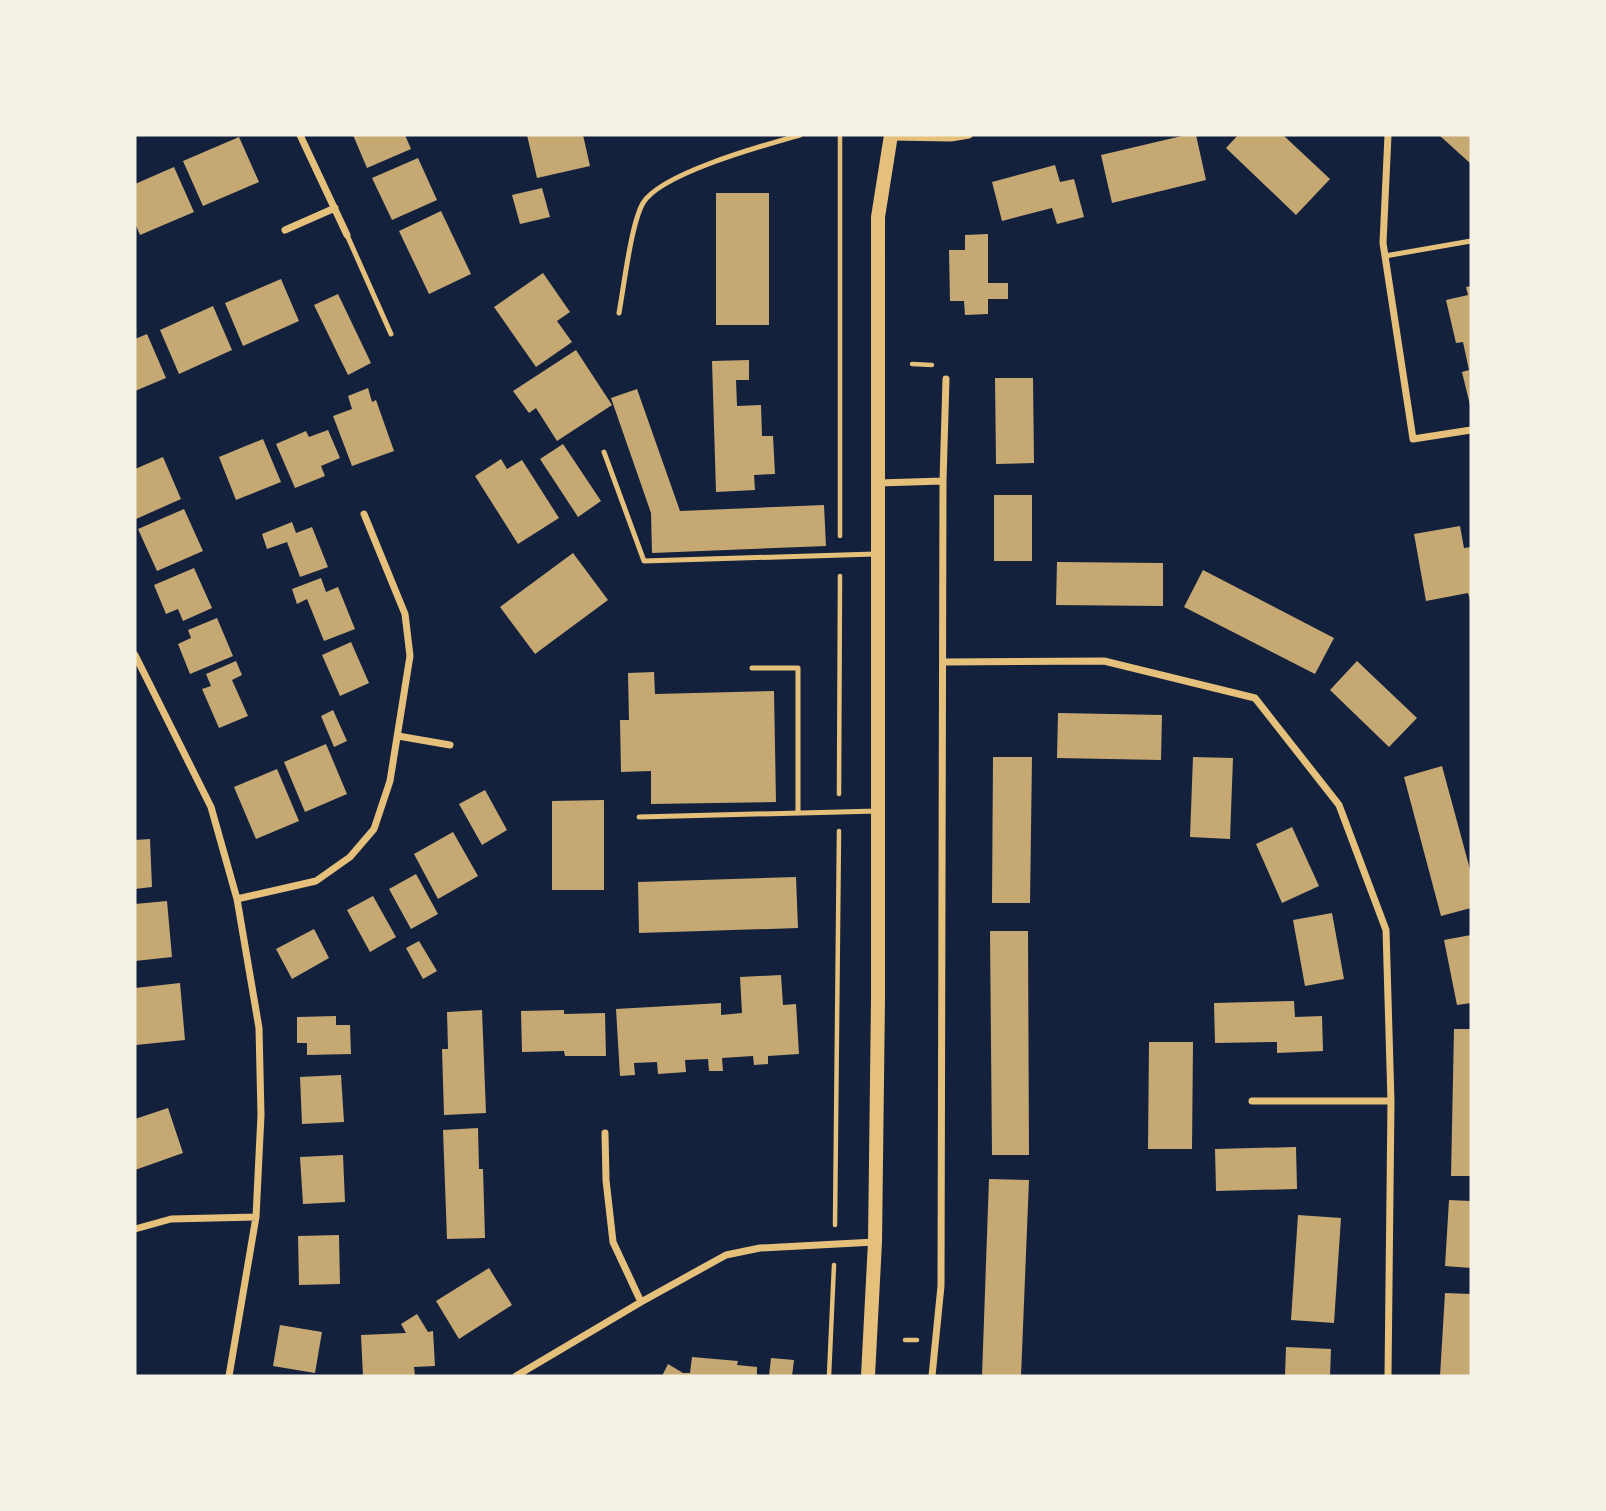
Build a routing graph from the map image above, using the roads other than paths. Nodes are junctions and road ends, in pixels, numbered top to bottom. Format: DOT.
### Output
graph roads {
  1 [pos="300,135"];
  2 [pos="800,135"];
  3 [pos="969,135"];
  4 [pos="1388,135"];
  5 [pos="890,136"];
  6 [pos="335,208"];
  7 [pos="285,230"];
  8 [pos="347,235"];
  9 [pos="1471,241"];
  10 [pos="1385,256"];
  11 [pos="618,313"];
  12 [pos="391,334"];
  13 [pos="946,379"];
  14 [pos="1471,430"];
  15 [pos="604,452"];
  16 [pos="943,481"];
  17 [pos="879,483"];
  18 [pos="364,514"];
  19 [pos="878,554"];
  20 [pos="135,654"];
  21 [pos="944,662"];
  22 [pos="752,668"];
  23 [pos="398,736"];
  24 [pos="450,745"];
  25 [pos="878,811"];
  26 [pos="798,813"];
  27 [pos="639,817"];
  28 [pos="237,899"];
  29 [pos="1252,1101"];
  30 [pos="1391,1101"];
  31 [pos="605,1133"];
  32 [pos="256,1217"];
  33 [pos="135,1229"];
  34 [pos="875,1242"];
  35 [pos="640,1302"];
  36 [pos="229,1376"];
  37 [pos="516,1376"];
  38 [pos="867,1376"];
  39 [pos="932,1376"];
  40 [pos="1388,1376"];
  1 -- 6 [label="street"];
  2 -- 11 [label="lane"];
  3 -- 5 [label="street"];
  4 -- 10 [label="street"];
  5 -- 17 [label="main road"];
  6 -- 7 [label="street"];
  6 -- 8 [label="street"];
  8 -- 12 [label="lane"];
  9 -- 10 [label="lane"];
  10 -- 14 [label="street"];
  13 -- 16 [label="street"];
  15 -- 19 [label="lane"];
  16 -- 17 [label="street"];
  16 -- 21 [label="street"];
  17 -- 19 [label="main road"];
  18 -- 23 [label="street"];
  19 -- 25 [label="main road"];
  20 -- 28 [label="street"];
  21 -- 30 [label="street"];
  21 -- 39 [label="street"];
  22 -- 26 [label="lane"];
  23 -- 24 [label="street"];
  23 -- 28 [label="street"];
  25 -- 26 [label="lane"];
  25 -- 34 [label="main road"];
  26 -- 27 [label="lane"];
  28 -- 32 [label="street"];
  29 -- 30 [label="street"];
  30 -- 40 [label="street"];
  31 -- 35 [label="street"];
  32 -- 33 [label="street"];
  32 -- 36 [label="street"];
  34 -- 35 [label="street"];
  34 -- 38 [label="main road"];
  35 -- 37 [label="street"];
}
